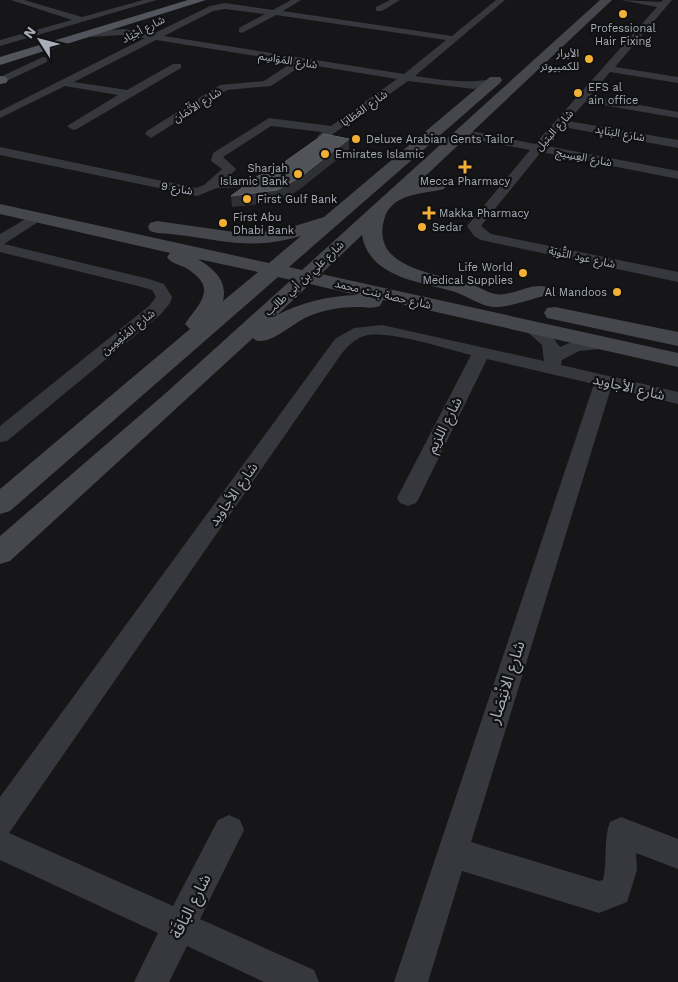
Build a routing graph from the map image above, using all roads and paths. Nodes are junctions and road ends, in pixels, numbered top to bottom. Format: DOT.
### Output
graph roads {
  1 [pos="15,0"];
  2 [pos="153,0"];
  3 [pos="178,0"];
  4 [pos="200,0"];
  5 [pos="297,0"];
  6 [pos="396,0"];
  7 [pos="501,0"];
  8 [pos="586,0"];
  9 [pos="606,0"];
  10 [pos="625,0"];
  11 [pos="665,2"];
  12 [pos="379,8"];
  13 [pos="275,12"];
  14 [pos="82,20"];
  15 [pos="96,24"];
  16 [pos="122,28"];
  17 [pos="242,30"];
  18 [pos="550,31"];
  19 [pos="154,38"];
  20 [pos="455,39"];
  21 [pos="0,43"];
  22 [pos="0,52"];
  23 [pos="0,60"];
  24 [pos="43,60"];
  25 [pos="300,62"];
  26 [pos="177,66"];
  27 [pos="508,67"];
  28 [pos="608,70"];
  29 [pos="406,78"];
  30 [pos="0,80"];
  31 [pos="678,80"];
  32 [pos="493,82"];
  33 [pos="64,83"];
  34 [pos="452,85"];
  35 [pos="129,94"];
  36 [pos="474,97"];
  37 [pos="582,98"];
  38 [pos="0,115"];
  39 [pos="678,115"];
  40 [pos="562,122"];
  41 [pos="74,126"];
  42 [pos="333,130"];
  43 [pos="461,133"];
  44 [pos="151,134"];
  45 [pos="678,144"];
  46 [pos="311,146"];
  47 [pos="538,148"];
  48 [pos="0,151"];
  49 [pos="282,167"];
  50 [pos="678,175"];
  51 [pos="381,177"];
  52 [pos="214,184"];
  53 [pos="438,185"];
  54 [pos="396,192"];
  55 [pos="0,194"];
  56 [pos="0,210"];
  57 [pos="376,211"];
  58 [pos="36,217"];
  59 [pos="157,227"];
  60 [pos="110,234"];
  61 [pos="486,237"];
  62 [pos="0,242"];
  63 [pos="0,248"];
  64 [pos="17,252"];
  65 [pos="283,262"];
  66 [pos="0,264"];
  67 [pos="314,269"];
  68 [pos="678,277"];
  69 [pos="540,291"];
  70 [pos="495,310"];
  71 [pos="656,317"];
  72 [pos="532,328"];
  73 [pos="678,334"];
  74 [pos="678,339"];
  75 [pos="604,344"];
  76 [pos="481,353"];
  77 [pos="678,360"];
  78 [pos="553,362"];
  79 [pos="146,380"];
  80 [pos="604,382"];
  81 [pos="176,397"];
  82 [pos="678,398"];
  83 [pos="0,436"];
  84 [pos="408,498"];
  85 [pos="0,504"];
  86 [pos="0,553"];
  87 [pos="0,822"];
  88 [pos="228,830"];
  89 [pos="0,844"];
  90 [pos="452,852"];
  91 [pos="678,854"];
  92 [pos="180,926"];
  93 [pos="151,982"];
  94 [pos="302,982"];
  95 [pos="411,982"];
  1 -- 14 [label="street"];
  2 -- 14 [label="street"];
  3 -- 15 [label="main road"];
  4 -- 16 [label="main road"];
  5 -- 13 [label="street"];
  6 -- 12 [label="street"];
  7 -- 20 [label="street, شارع العَطَايَا"];
  8 -- 18 [label="main road"];
  9 -- 43 [label="main road, شارع علي بن أبي طالب"];
  10 -- 11 [label="street"];
  11 -- 28 [label="street, شارع البتيل"];
  13 -- 17 [label="street"];
  13 -- 19 [label="street, شارع أجْيَاد"];
  13 -- 20 [label="street, شارع أجْيَاد"];
  14 -- 15 [label="street"];
  14 -- 21 [label="street"];
  15 -- 22 [label="main road"];
  16 -- 19 [label="street, شارع المَوَاسِم"];
  16 -- 23 [label="main road"];
  19 -- 25 [label="street, شارع المَوَاسِم"];
  19 -- 33 [label="street, شارع أجْيَاد"];
  20 -- 29 [label="street, شارع العَطَايَا"];
  24 -- 30 [label="street"];
  25 -- 29 [label="street, شارع المَوَاسِم"];
  25 -- 44 [label="street, شارع الأَثْمَان"];
  26 -- 35 [label="street"];
  27 -- 32 [label="main road, شارع علي بن أبي طالب"];
  28 -- 31 [label="street"];
  28 -- 37 [label="street, شارع البتيل"];
  29 -- 34 [label="street, شارع المَوَاسِم"];
  29 -- 42 [label="street, شارع العَطَايَا"];
  32 -- 34 [label="street, شارع المَوَاسِم"];
  32 -- 36 [label="main road, شارع علي بن أبي طالب"];
  33 -- 35 [label="street"];
  33 -- 38 [label="street, شارع أجْيَاد"];
  34 -- 36 [label="street, شارع المَوَاسِم"];
  35 -- 41 [label="street"];
  36 -- 51 [label="main road, شارع علي بن أبي طالب"];
  37 -- 39 [label="street"];
  37 -- 40 [label="street, شارع البتيل"];
  40 -- 45 [label="street, شارع البَنَايِد"];
  40 -- 47 [label="street, شارع البتيل"];
  42 -- 46 [label="street, شارع العَطَايَا"];
  42 -- 52 [label="street, شارع 9"];
  43 -- 47 [label="street, شارع العِسِيج"];
  43 -- 54 [label="main road, شارع علي بن أبي طالب"];
  47 -- 50 [label="street, شارع العِسِيج"];
  47 -- 61 [label="street, شارع البتيل"];
  48 -- 52 [label="street, شارع 9"];
  49 -- 52 [label="street"];
  51 -- 59 [label="main road"];
  51 -- 65 [label="main road, شارع علي بن أبي طالب"];
  53 -- 54 [label="main road"];
  54 -- 57 [label="main road, شارع علي بن أبي طالب"];
  55 -- 59 [label="main road, شارع حصة بنت محمد"];
  56 -- 58 [label="main road, شارع حصة بنت محمد"];
  57 -- 67 [label="main road, شارع علي بن أبي طالب"];
  57 -- 70 [label="main road"];
  58 -- 60 [label="main road, شارع حصة بنت محمد"];
  58 -- 62 [label="street"];
  59 -- 65 [label="main road, شارع حصة بنت محمد"];
  60 -- 65 [label="main road, شارع حصة بنت محمد"];
  60 -- 79 [label="main road"];
  61 -- 68 [label="street, شارع عود التُّوبَة"];
  63 -- 64 [label="street, شارع المُنْعِمِين"];
  64 -- 66 [label="street"];
  64 -- 83 [label="street, شارع المُنْعِمِين"];
  65 -- 67 [label="main road, شارع حصة بنت محمد"];
  65 -- 79 [label="main road, شارع علي بن أبي طالب"];
  67 -- 70 [label="main road, شارع حصة بنت محمد"];
  67 -- 81 [label="main road, شارع علي بن أبي طالب"];
  69 -- 70 [label="main road"];
  70 -- 72 [label="main road, شارع حصة بنت محمد"];
  70 -- 74 [label="main road, شارع حصة بنت محمد"];
  70 -- 81 [label="main road"];
  71 -- 73 [label="main road"];
  72 -- 75 [label="main road, شارع حصة بنت محمد"];
  72 -- 78 [label="street"];
  75 -- 77 [label="main road, شارع حصة بنت محمد"];
  75 -- 78 [label="street"];
  76 -- 78 [label="street, شارع الأجاويد"];
  76 -- 84 [label="street, شارع اللزيم"];
  76 -- 87 [label="street, شارع الأجاويد"];
  78 -- 80 [label="street, شارع الأجاويد"];
  79 -- 85 [label="main road, شارع علي بن أبي طالب"];
  80 -- 82 [label="street, شارع الأجاويد"];
  80 -- 90 [label="street, شارع الانْتِصَار"];
  81 -- 86 [label="main road, شارع علي بن أبي طالب"];
  88 -- 92 [label="street, شارع البَاقَة"];
  89 -- 92 [label="street"];
  90 -- 91 [label="street"];
  90 -- 95 [label="street, شارع الانْتِصَار"];
  92 -- 93 [label="street, شارع البَاقَة"];
  92 -- 94 [label="street"];
}
